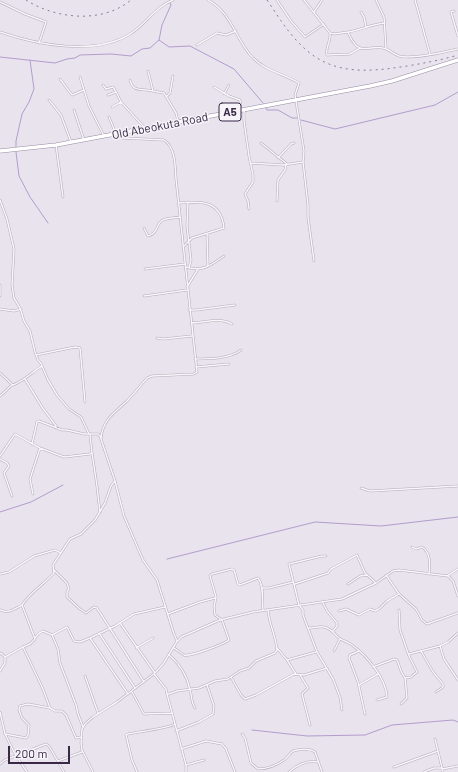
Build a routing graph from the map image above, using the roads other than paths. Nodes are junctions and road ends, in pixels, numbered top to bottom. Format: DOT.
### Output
graph roads {
  1 [pos="173,0"];
  2 [pos="208,0"];
  3 [pos="277,0"];
  4 [pos="304,0"];
  5 [pos="322,0"];
  6 [pos="376,0"];
  7 [pos="415,0"];
  8 [pos="0,2"];
  9 [pos="454,11"];
  10 [pos="314,12"];
  11 [pos="361,12"];
  12 [pos="385,23"];
  13 [pos="324,24"];
  14 [pos="366,27"];
  15 [pos="236,31"];
  16 [pos="0,32"];
  17 [pos="348,32"];
  18 [pos="330,33"];
  19 [pos="458,36"];
  20 [pos="39,43"];
  21 [pos="197,45"];
  22 [pos="360,48"];
  23 [pos="386,48"];
  24 [pos="458,49"];
  25 [pos="431,54"];
  26 [pos="458,60"];
  27 [pos="148,71"];
  28 [pos="173,76"];
  29 [pos="80,77"];
  30 [pos="60,79"];
  31 [pos="130,80"];
  32 [pos="103,85"];
  33 [pos="229,86"];
  34 [pos="214,87"];
  35 [pos="84,90"];
  36 [pos="153,91"];
  37 [pos="116,92"];
  38 [pos="108,94"];
  39 [pos="224,94"];
  40 [pos="167,96"];
  41 [pos="49,100"];
  42 [pos="296,100"];
  43 [pos="121,102"];
  44 [pos="112,107"];
  45 [pos="74,110"];
  46 [pos="243,110"];
  47 [pos="109,117"];
  48 [pos="179,122"];
  49 [pos="145,129"];
  50 [pos="115,134"];
  51 [pos="104,136"];
  52 [pos="84,140"];
  53 [pos="72,142"];
  54 [pos="261,143"];
  55 [pos="294,143"];
  56 [pos="56,145"];
  57 [pos="0,151"];
  58 [pos="278,158"];
  59 [pos="303,162"];
  60 [pos="251,163"];
  61 [pos="287,165"];
  62 [pos="63,197"];
  63 [pos="0,200"];
  64 [pos="277,201"];
  65 [pos="188,202"];
  66 [pos="178,203"];
  67 [pos="249,210"];
  68 [pos="180,218"];
  69 [pos="144,228"];
  70 [pos="207,234"];
  71 [pos="189,240"];
  72 [pos="183,247"];
  73 [pos="224,256"];
  74 [pos="314,261"];
  75 [pos="185,265"];
  76 [pos="208,266"];
  77 [pos="189,268"];
  78 [pos="145,269"];
  79 [pos="198,270"];
  80 [pos="0,285"];
  81 [pos="187,287"];
  82 [pos="187,290"];
  83 [pos="0,296"];
  84 [pos="144,296"];
  85 [pos="235,304"];
  86 [pos="0,308"];
  87 [pos="21,309"];
  88 [pos="190,310"];
  89 [pos="191,323"];
  90 [pos="232,324"];
  91 [pos="192,336"];
  92 [pos="157,338"];
  93 [pos="241,350"];
  94 [pos="36,354"];
  95 [pos="195,359"];
  96 [pos="229,364"];
  97 [pos="42,366"];
  98 [pos="196,367"];
  99 [pos="0,373"];
  100 [pos="25,379"];
  101 [pos="12,385"];
  102 [pos="0,396"];
  103 [pos="85,402"];
  104 [pos="56,428"];
  105 [pos="90,434"];
  106 [pos="101,438"];
  107 [pos="32,444"];
  108 [pos="40,448"];
  109 [pos="92,453"];
  110 [pos="0,456"];
  111 [pos="0,459"];
  112 [pos="115,481"];
  113 [pos="458,486"];
  114 [pos="361,488"];
  115 [pos="33,494"];
  116 [pos="12,496"];
  117 [pos="100,513"];
  118 [pos="412,547"];
  119 [pos="61,553"];
  120 [pos="326,556"];
  121 [pos="458,569"];
  122 [pos="54,570"];
  123 [pos="0,574"];
  124 [pos="429,574"];
  125 [pos="367,575"];
  126 [pos="386,575"];
  127 [pos="447,576"];
  128 [pos="294,583"];
  129 [pos="376,583"];
  130 [pos="348,584"];
  131 [pos="262,588"];
  132 [pos="399,594"];
  133 [pos="458,596"];
  134 [pos="215,598"];
  135 [pos="322,601"];
  136 [pos="22,605"];
  137 [pos="299,605"];
  138 [pos="165,607"];
  139 [pos="0,610"];
  140 [pos="263,610"];
  141 [pos="268,610"];
  142 [pos="339,610"];
  143 [pos="399,610"];
  144 [pos="458,613"];
  145 [pos="168,614"];
  146 [pos="222,620"];
  147 [pos="120,623"];
  148 [pos="110,628"];
  149 [pos="309,628"];
  150 [pos="333,631"];
  151 [pos="99,633"];
  152 [pos="458,633"];
  153 [pos="52,635"];
  154 [pos="90,638"];
  155 [pos="153,638"];
  156 [pos="35,639"];
  157 [pos="340,639"];
  158 [pos="177,641"];
  159 [pos="440,646"];
  160 [pos="23,647"];
  161 [pos="136,648"];
  162 [pos="173,648"];
  163 [pos="277,648"];
  164 [pos="334,651"];
  165 [pos="359,651"];
  166 [pos="422,651"];
  167 [pos="317,652"];
  168 [pos="0,654"];
  169 [pos="169,654"];
  170 [pos="409,654"];
  171 [pos="5,657"];
  172 [pos="287,660"];
  173 [pos="373,667"];
  174 [pos="327,668"];
  175 [pos="0,671"];
  176 [pos="154,674"];
  177 [pos="296,674"];
  178 [pos="378,674"];
  179 [pos="300,675"];
  180 [pos="86,676"];
  181 [pos="231,677"];
  182 [pos="405,678"];
  183 [pos="458,680"];
  184 [pos="144,682"];
  185 [pos="206,685"];
  186 [pos="359,685"];
  187 [pos="135,688"];
  188 [pos="190,689"];
  189 [pos="132,691"];
  190 [pos="436,692"];
  191 [pos="128,694"];
  192 [pos="167,694"];
  193 [pos="377,700"];
  194 [pos="401,704"];
  195 [pos="50,708"];
  196 [pos="195,708"];
  197 [pos="342,710"];
  198 [pos="0,712"];
  199 [pos="98,713"];
  200 [pos="172,713"];
  201 [pos="365,714"];
  202 [pos="175,724"];
  203 [pos="310,725"];
  204 [pos="83,727"];
  205 [pos="176,731"];
  206 [pos="5,734"];
  207 [pos="242,734"];
  208 [pos="81,737"];
  209 [pos="435,739"];
  210 [pos="181,749"];
  211 [pos="438,751"];
  212 [pos="83,752"];
  213 [pos="17,756"];
  214 [pos="204,760"];
  215 [pos="58,761"];
  216 [pos="317,762"];
  217 [pos="0,764"];
  218 [pos="186,765"];
  219 [pos="458,766"];
  220 [pos="394,767"];
  221 [pos="442,768"];
  222 [pos="27,772"];
  223 [pos="64,772"];
  224 [pos="93,772"];
  225 [pos="137,772"];
  226 [pos="186,772"];
  227 [pos="235,772"];
  228 [pos="289,772"];
  229 [pos="322,772"];
  230 [pos="424,772"];
  231 [pos="443,772"];
  1 -- 20 [label="street"];
  2 -- 15 [label="street"];
  3 -- 13 [label="street"];
  4 -- 10 [label="street"];
  5 -- 10 [label="street"];
  6 -- 12 [label="street"];
  7 -- 25 [label="street"];
  8 -- 20 [label="street"];
  9 -- 19 [label="street"];
  10 -- 13 [label="street"];
  11 -- 14 [label="street"];
  12 -- 14 [label="street"];
  12 -- 23 [label="street"];
  13 -- 18 [label="street"];
  14 -- 17 [label="street"];
  15 -- 21 [label="street"];
  15 -- 42 [label="street"];
  16 -- 20 [label="street"];
  17 -- 18 [label="street"];
  17 -- 22 [label="street"];
  18 -- 22 [label="street"];
  22 -- 23 [label="street"];
  23 -- 25 [label="street"];
  24 -- 25 [label="street"];
  26 -- 42 [label="highway, Old Abeokuta Road / A5"];
  27 -- 36 [label="street"];
  28 -- 40 [label="street"];
  29 -- 35 [label="street"];
  30 -- 35 [label="street"];
  31 -- 36 [label="street"];
  32 -- 37 [label="street"];
  33 -- 39 [label="street"];
  34 -- 39 [label="street"];
  35 -- 51 [label="street"];
  36 -- 40 [label="street"];
  37 -- 38 [label="street"];
  37 -- 43 [label="street"];
  39 -- 46 [label="street"];
  40 -- 48 [label="street"];
  41 -- 53 [label="street"];
  42 -- 46 [label="highway, Old Abeokuta Road / A5"];
  42 -- 59 [label="street"];
  43 -- 44 [label="street"];
  43 -- 49 [label="street"];
  45 -- 52 [label="street"];
  46 -- 48 [label="highway, Old Abeokuta Road / A5"];
  46 -- 60 [label="street"];
  47 -- 50 [label="street"];
  48 -- 49 [label="highway, Old Abeokuta Road / A5"];
  49 -- 50 [label="highway, Old Abeokuta Road / A5"];
  50 -- 51 [label="highway, Old Abeokuta Road / A5"];
  50 -- 66 [label="street"];
  51 -- 52 [label="highway, Old Abeokuta Road / A5"];
  52 -- 53 [label="highway, Old Abeokuta Road / A5"];
  53 -- 56 [label="highway, Old Abeokuta Road / A5"];
  54 -- 58 [label="street"];
  55 -- 58 [label="street"];
  56 -- 57 [label="highway, Old Abeokuta Road / A5"];
  56 -- 62 [label="street"];
  58 -- 61 [label="street"];
  59 -- 61 [label="street"];
  59 -- 74 [label="street"];
  60 -- 61 [label="street"];
  60 -- 67 [label="street"];
  61 -- 64 [label="street"];
  63 -- 87 [label="street"];
  65 -- 66 [label="street"];
  65 -- 70 [label="street"];
  65 -- 71 [label="street"];
  66 -- 68 [label="street"];
  68 -- 69 [label="street"];
  68 -- 72 [label="street"];
  70 -- 71 [label="street"];
  70 -- 76 [label="street"];
  71 -- 72 [label="street"];
  71 -- 77 [label="street"];
  72 -- 75 [label="street"];
  73 -- 76 [label="street"];
  75 -- 77 [label="street"];
  75 -- 78 [label="street"];
  75 -- 81 [label="street"];
  76 -- 79 [label="street"];
  77 -- 79 [label="street"];
  79 -- 81 [label="street"];
  80 -- 83 [label="street"];
  81 -- 82 [label="street"];
  82 -- 84 [label="street"];
  82 -- 88 [label="street"];
  85 -- 88 [label="street"];
  86 -- 87 [label="street"];
  87 -- 94 [label="street"];
  88 -- 89 [label="street"];
  89 -- 90 [label="street"];
  89 -- 91 [label="street"];
  91 -- 92 [label="street"];
  91 -- 95 [label="street"];
  93 -- 95 [label="street"];
  94 -- 97 [label="street"];
  94 -- 103 [label="street"];
  95 -- 98 [label="street"];
  96 -- 98 [label="street"];
  97 -- 100 [label="street"];
  97 -- 105 [label="street"];
  98 -- 106 [label="street"];
  99 -- 101 [label="street"];
  100 -- 101 [label="street"];
  100 -- 104 [label="street"];
  101 -- 102 [label="street"];
  104 -- 105 [label="street"];
  104 -- 107 [label="street"];
  105 -- 106 [label="street"];
  105 -- 109 [label="street"];
  106 -- 112 [label="street"];
  107 -- 108 [label="street"];
  107 -- 110 [label="street"];
  108 -- 109 [label="street"];
  108 -- 115 [label="street"];
  109 -- 117 [label="street"];
  111 -- 116 [label="street"];
  112 -- 117 [label="street"];
  112 -- 138 [label="street"];
  113 -- 114 [label="street"];
  117 -- 119 [label="street"];
  118 -- 124 [label="street"];
  119 -- 122 [label="street"];
  119 -- 123 [label="street"];
  120 -- 128 [label="street"];
  121 -- 127 [label="street"];
  122 -- 136 [label="street"];
  122 -- 148 [label="street"];
  124 -- 126 [label="street"];
  124 -- 127 [label="street"];
  125 -- 128 [label="street"];
  125 -- 129 [label="street"];
  125 -- 130 [label="street"];
  126 -- 129 [label="street"];
  126 -- 132 [label="street"];
  127 -- 133 [label="street"];
  128 -- 131 [label="street"];
  128 -- 137 [label="street"];
  129 -- 135 [label="street"];
  131 -- 134 [label="street"];
  131 -- 140 [label="street"];
  132 -- 142 [label="street"];
  132 -- 144 [label="street"];
  134 -- 145 [label="street"];
  134 -- 146 [label="street"];
  135 -- 137 [label="street"];
  135 -- 150 [label="street"];
  136 -- 139 [label="street"];
  136 -- 156 [label="street"];
  137 -- 141 [label="street"];
  137 -- 149 [label="street"];
  138 -- 145 [label="street"];
  138 -- 147 [label="street"];
  140 -- 141 [label="street"];
  140 -- 146 [label="street"];
  141 -- 163 [label="street"];
  143 -- 170 [label="street"];
  145 -- 158 [label="street"];
  146 -- 158 [label="street"];
  146 -- 162 [label="street"];
  147 -- 148 [label="street"];
  147 -- 161 [label="street"];
  148 -- 151 [label="street"];
  148 -- 184 [label="street"];
  149 -- 150 [label="street"];
  149 -- 167 [label="street"];
  150 -- 157 [label="street"];
  151 -- 154 [label="street"];
  151 -- 187 [label="street"];
  152 -- 159 [label="street"];
  153 -- 154 [label="street"];
  153 -- 156 [label="street"];
  153 -- 204 [label="street"];
  154 -- 191 [label="street"];
  155 -- 161 [label="street"];
  156 -- 160 [label="street"];
  157 -- 164 [label="street"];
  157 -- 165 [label="street"];
  158 -- 162 [label="street"];
  159 -- 166 [label="street"];
  159 -- 183 [label="street"];
  160 -- 171 [label="street"];
  160 -- 195 [label="street"];
  161 -- 176 [label="street"];
  162 -- 169 [label="street"];
  163 -- 172 [label="street"];
  163 -- 181 [label="street"];
  165 -- 173 [label="street"];
  165 -- 186 [label="street"];
  166 -- 170 [label="street"];
  166 -- 190 [label="street"];
  167 -- 172 [label="street"];
  167 -- 174 [label="street"];
  168 -- 171 [label="street"];
  169 -- 176 [label="street"];
  169 -- 188 [label="street"];
  170 -- 182 [label="street"];
  171 -- 175 [label="street"];
  172 -- 177 [label="street"];
  173 -- 178 [label="street"];
  173 -- 182 [label="street"];
  174 -- 179 [label="street"];
  174 -- 197 [label="street"];
  176 -- 184 [label="street"];
  176 -- 192 [label="street"];
  177 -- 179 [label="street"];
  177 -- 181 [label="street"];
  178 -- 186 [label="street"];
  178 -- 193 [label="street"];
  179 -- 203 [label="street"];
  180 -- 199 [label="street"];
  181 -- 185 [label="street"];
  182 -- 194 [label="street"];
  184 -- 187 [label="street"];
  185 -- 188 [label="street"];
  185 -- 205 [label="street"];
  186 -- 201 [label="street"];
  187 -- 189 [label="street"];
  188 -- 192 [label="street"];
  188 -- 196 [label="street"];
  189 -- 191 [label="street"];
  189 -- 200 [label="street"];
  191 -- 199 [label="street"];
  192 -- 200 [label="street"];
  195 -- 206 [label="street"];
  195 -- 208 [label="street"];
  198 -- 206 [label="street"];
  199 -- 204 [label="street"];
  200 -- 202 [label="street"];
  202 -- 205 [label="street"];
  202 -- 225 [label="street"];
  204 -- 208 [label="street"];
  205 -- 210 [label="street"];
  206 -- 213 [label="street"];
  207 -- 216 [label="street"];
  208 -- 212 [label="street"];
  209 -- 211 [label="street"];
  210 -- 218 [label="street"];
  210 -- 227 [label="street"];
  211 -- 220 [label="street"];
  211 -- 221 [label="street"];
  212 -- 215 [label="street"];
  212 -- 224 [label="street"];
  213 -- 215 [label="street"];
  213 -- 217 [label="street"];
  213 -- 222 [label="street"];
  214 -- 218 [label="street"];
  215 -- 223 [label="street"];
  216 -- 228 [label="street"];
  216 -- 229 [label="street"];
  218 -- 226 [label="street"];
  219 -- 221 [label="street"];
  221 -- 230 [label="street"];
  221 -- 231 [label="street"];
}
